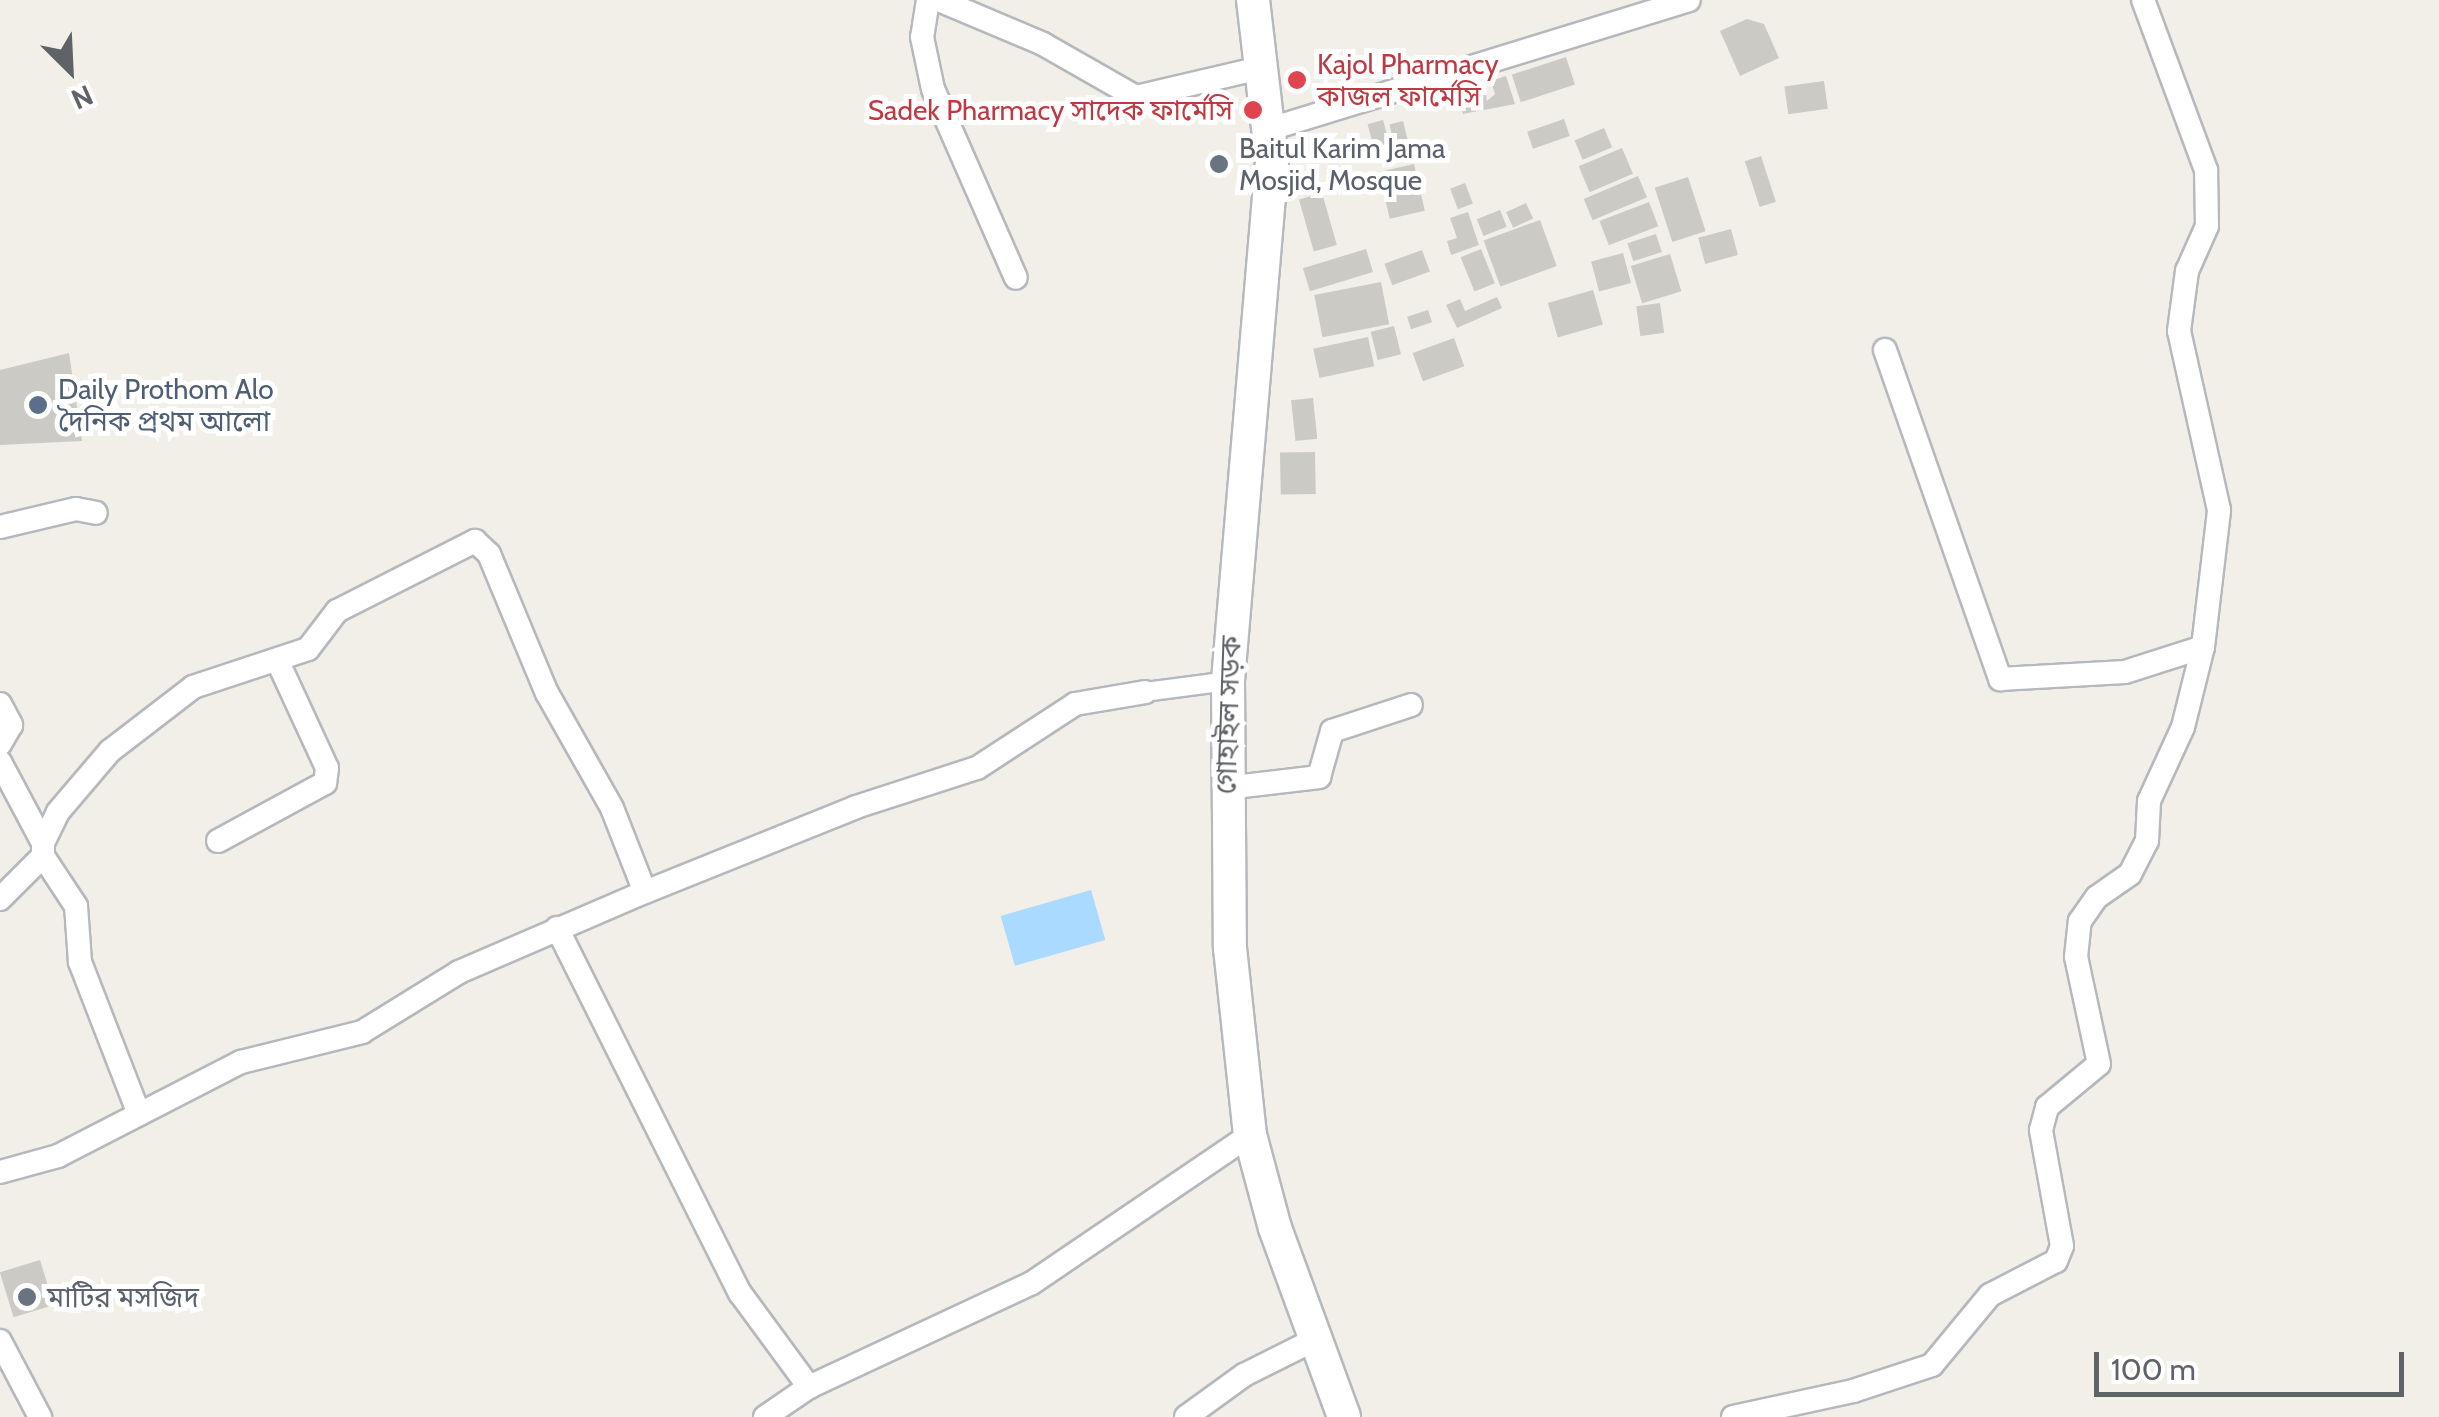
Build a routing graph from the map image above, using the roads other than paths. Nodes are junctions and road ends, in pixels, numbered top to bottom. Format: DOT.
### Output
graph roads {
  1 [pos="928,0"];
  2 [pos="939,0"];
  3 [pos="1253,0"];
  4 [pos="1690,0"];
  5 [pos="2143,0"];
  6 [pos="1265,68"];
  7 [pos="1270,129"];
  8 [pos="1016,278"];
  9 [pos="1885,350"];
  10 [pos="96,512"];
  11 [pos="0,527"];
  12 [pos="2203,647"];
  13 [pos="279,664"];
  14 [pos="1228,681"];
  15 [pos="1146,692"];
  16 [pos="0,704"];
  17 [pos="1411,705"];
  18 [pos="0,744"];
  19 [pos="0,762"];
  20 [pos="1226,788"];
  21 [pos="218,841"];
  22 [pos="43,850"];
  23 [pos="644,892"];
  24 [pos="0,899"];
  25 [pos="558,928"];
  26 [pos="139,1114"];
  27 [pos="1250,1134"];
  28 [pos="0,1172"];
  29 [pos="1318,1338"];
  30 [pos="0,1342"];
  31 [pos="809,1387"];
  32 [pos="40,1417"];
  33 [pos="765,1417"];
  34 [pos="1186,1417"];
  35 [pos="1344,1417"];
  36 [pos="1733,1417"];
  1 -- 8 [label="street"];
  2 -- 6 [label="street"];
  3 -- 6 [label="main road, গোহাইল সড়ক"];
  4 -- 7 [label="street"];
  5 -- 12 [label="street"];
  6 -- 7 [label="main road, গোহাইল সড়ক"];
  7 -- 14 [label="main road, গোহাইল সড়ক"];
  9 -- 12 [label="street"];
  10 -- 11 [label="street"];
  12 -- 36 [label="street"];
  13 -- 21 [label="street"];
  13 -- 22 [label="street"];
  13 -- 23 [label="street"];
  14 -- 15 [label="street"];
  14 -- 20 [label="main road, গোহাইল সড়ক"];
  15 -- 23 [label="street"];
  16 -- 18 [label="street"];
  17 -- 20 [label="street"];
  19 -- 22 [label="street"];
  20 -- 27 [label="main road, গোহাইল সড়ক"];
  22 -- 24 [label="street"];
  22 -- 26 [label="street"];
  23 -- 25 [label="street"];
  25 -- 26 [label="street"];
  25 -- 31 [label="street"];
  26 -- 28 [label="street"];
  27 -- 29 [label="main road, গোহাইল সড়ক"];
  27 -- 31 [label="street"];
  29 -- 34 [label="street"];
  29 -- 35 [label="main road, গোহাইল সড়ক"];
  30 -- 32 [label="street"];
  31 -- 33 [label="street"];
}
